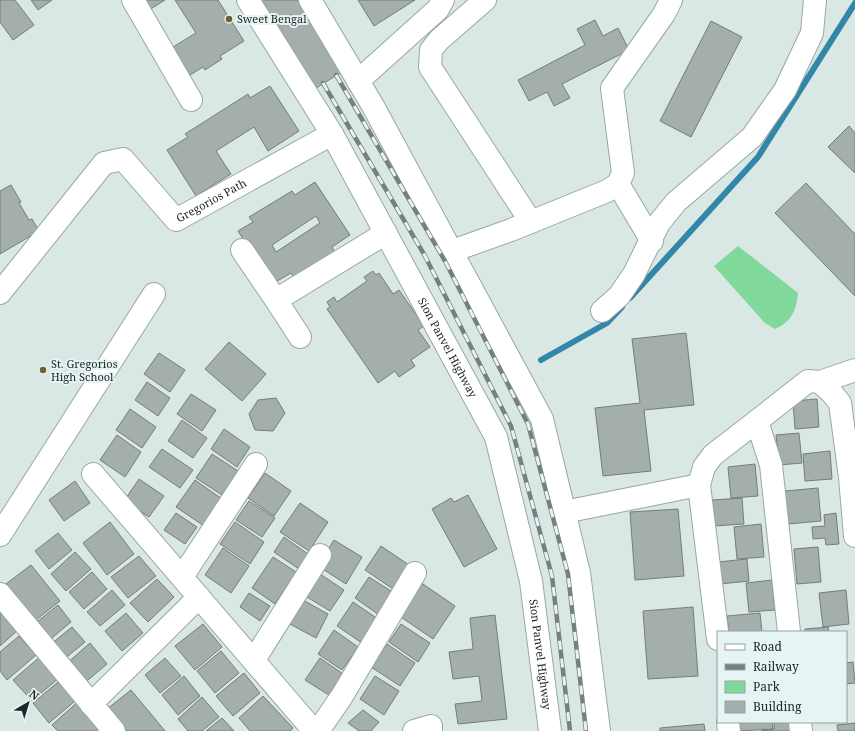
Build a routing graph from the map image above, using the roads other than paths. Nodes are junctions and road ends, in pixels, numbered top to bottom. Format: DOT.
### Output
graph roads {
  1 [pos="133,0"];
  2 [pos="248,0"];
  3 [pos="310,0"];
  4 [pos="443,0"];
  5 [pos="485,0"];
  6 [pos="671,0"];
  7 [pos="815,0"];
  8 [pos="358,81"];
  9 [pos="191,100"];
  10 [pos="332,134"];
  11 [pos="618,184"];
  12 [pos="531,222"];
  13 [pos="386,233"];
  14 [pos="652,241"];
  15 [pos="242,250"];
  16 [pos="452,251"];
  17 [pos="0,293"];
  18 [pos="154,294"];
  19 [pos="276,300"];
  20 [pos="602,311"];
  21 [pos="300,337"];
  22 [pos="855,370"];
  23 [pos="820,382"];
  24 [pos="757,421"];
  25 [pos="256,464"];
  26 [pos="93,474"];
  27 [pos="699,485"];
  28 [pos="564,512"];
  29 [pos="0,535"];
  30 [pos="855,536"];
  31 [pos="320,555"];
  32 [pos="415,573"];
  33 [pos="182,577"];
  34 [pos="0,594"];
  35 [pos="199,597"];
  36 [pos="717,631"];
  37 [pos="789,631"];
  38 [pos="254,660"];
  39 [pos="91,704"];
  40 [pos="114,731"];
  41 [pos="314,731"];
  42 [pos="318,731"];
  43 [pos="414,731"];
  44 [pos="431,731"];
  45 [pos="550,731"];
  46 [pos="599,731"];
  1 -- 9 [label="main road"];
  2 -- 10 [label="main road, Sion Panvel Highway"];
  3 -- 8 [label="main road"];
  4 -- 8 [label="main road"];
  5 -- 12 [label="main road"];
  6 -- 11 [label="main road"];
  7 -- 14 [label="main road"];
  8 -- 16 [label="main road"];
  10 -- 13 [label="main road, Sion Panvel Highway"];
  10 -- 17 [label="main road, Gregorios Path"];
  11 -- 12 [label="main road"];
  11 -- 14 [label="main road"];
  12 -- 16 [label="main road"];
  13 -- 19 [label="main road"];
  13 -- 45 [label="main road, Sion Panvel Highway"];
  14 -- 20 [label="main road"];
  15 -- 19 [label="main road"];
  16 -- 28 [label="main road"];
  18 -- 29 [label="main road"];
  19 -- 21 [label="main road"];
  22 -- 23 [label="main road"];
  23 -- 24 [label="main road"];
  23 -- 30 [label="main road"];
  24 -- 27 [label="main road"];
  24 -- 37 [label="main road"];
  25 -- 33 [label="main road"];
  26 -- 33 [label="main road"];
  27 -- 28 [label="main road"];
  27 -- 36 [label="main road"];
  28 -- 46 [label="main road"];
  31 -- 38 [label="main road"];
  32 -- 42 [label="main road"];
  33 -- 35 [label="main road"];
  34 -- 39 [label="main road"];
  35 -- 38 [label="main road"];
  35 -- 39 [label="main road"];
  38 -- 41 [label="main road"];
  39 -- 40 [label="main road"];
  43 -- 44 [label="main road"];
}
